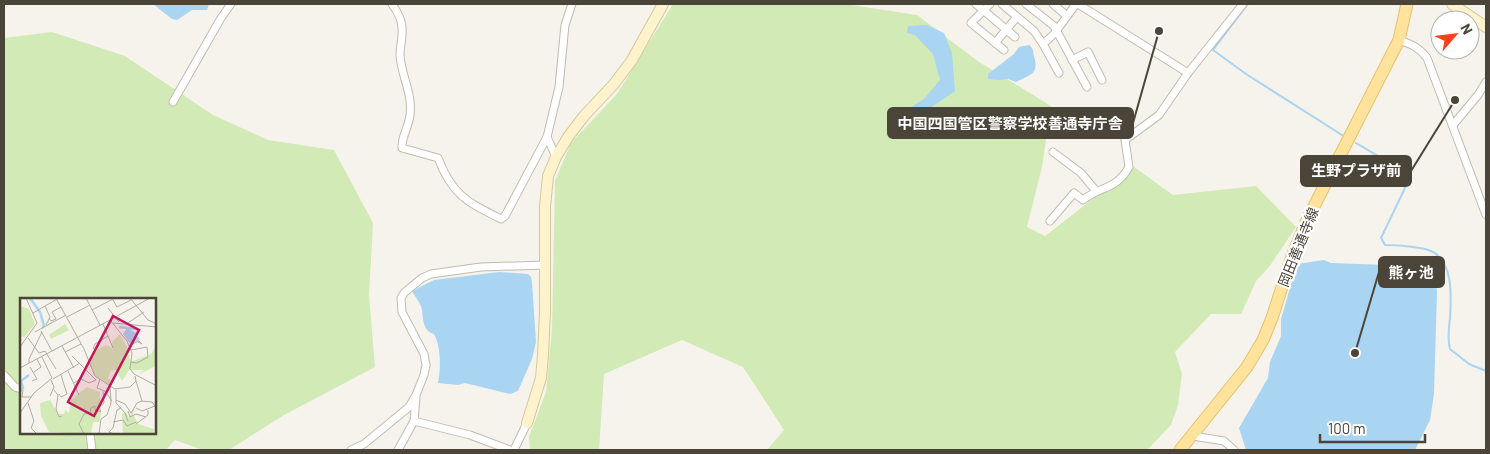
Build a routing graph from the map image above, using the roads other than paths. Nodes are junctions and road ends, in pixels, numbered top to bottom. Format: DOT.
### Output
graph roads {
  1 [pos="231,4"];
  2 [pos="392,4"];
  3 [pos="572,4"];
  4 [pos="976,4"];
  5 [pos="990,4"];
  6 [pos="1002,4"];
  7 [pos="1026,4"];
  8 [pos="1052,4"];
  9 [pos="1077,4"];
  10 [pos="1243,4"];
  11 [pos="1407,4"];
  12 [pos="1452,4"];
  13 [pos="659,6"];
  14 [pos="984,10"];
  15 [pos="1067,16"];
  16 [pos="1017,17"];
  17 [pos="1486,27"];
  18 [pos="1006,29"];
  19 [pos="1057,31"];
  20 [pos="1015,37"];
  21 [pos="1399,40"];
  22 [pos="995,43"];
  23 [pos="1043,44"];
  24 [pos="1004,50"];
  25 [pos="1072,60"];
  26 [pos="1059,73"];
  27 [pos="1188,74"];
  28 [pos="1102,80"];
  29 [pos="1486,82"];
  30 [pos="1087,87"];
  31 [pos="173,102"];
  32 [pos="1453,125"];
  33 [pos="547,136"];
  34 [pos="1053,152"];
  35 [pos="556,157"];
  36 [pos="1096,191"];
  37 [pos="1486,215"];
  38 [pos="1050,221"];
  39 [pos="546,264"];
  40 [pos="4,375"];
  41 [pos="20,389"];
  42 [pos="416,395"];
  43 [pos="414,421"];
  44 [pos="527,423"];
  45 [pos="90,434"];
  46 [pos="1193,436"];
  47 [pos="92,450"];
  48 [pos="351,450"];
  49 [pos="398,450"];
  50 [pos="512,450"];
  51 [pos="1180,450"];
  52 [pos="1234,450"];
  1 -- 31 [label="street"];
  2 -- 33 [label="street"];
  3 -- 33 [label="street"];
  4 -- 14 [label="street"];
  5 -- 14 [label="street"];
  6 -- 16 [label="street"];
  7 -- 19 [label="street"];
  8 -- 15 [label="street"];
  9 -- 15 [label="street"];
  9 -- 27 [label="street"];
  10 -- 27 [label="street"];
  11 -- 21 [label="main road, 岡田善通寺線"];
  12 -- 17 [label="street"];
  13 -- 35 [label="street"];
  14 -- 18 [label="street"];
  14 -- 22 [label="street"];
  15 -- 19 [label="street"];
  16 -- 18 [label="street"];
  16 -- 23 [label="street"];
  18 -- 20 [label="street"];
  18 -- 22 [label="street"];
  19 -- 23 [label="street"];
  19 -- 25 [label="street"];
  21 -- 32 [label="street"];
  21 -- 46 [label="main road, 岡田善通寺線"];
  22 -- 24 [label="street"];
  23 -- 26 [label="street"];
  25 -- 28 [label="street"];
  25 -- 30 [label="street"];
  27 -- 36 [label="street"];
  29 -- 32 [label="street"];
  32 -- 37 [label="street"];
  33 -- 35 [label="street"];
  34 -- 36 [label="street"];
  35 -- 39 [label="street"];
  36 -- 38 [label="street"];
  39 -- 42 [label="street"];
  39 -- 44 [label="street"];
  40 -- 41 [label="street"];
  42 -- 43 [label="street"];
  42 -- 48 [label="street"];
  43 -- 49 [label="street"];
  43 -- 50 [label="street"];
  44 -- 50 [label="street"];
  45 -- 47 [label="street"];
  46 -- 51 [label="main road, 岡田善通寺線"];
  46 -- 52 [label="street"];
}
